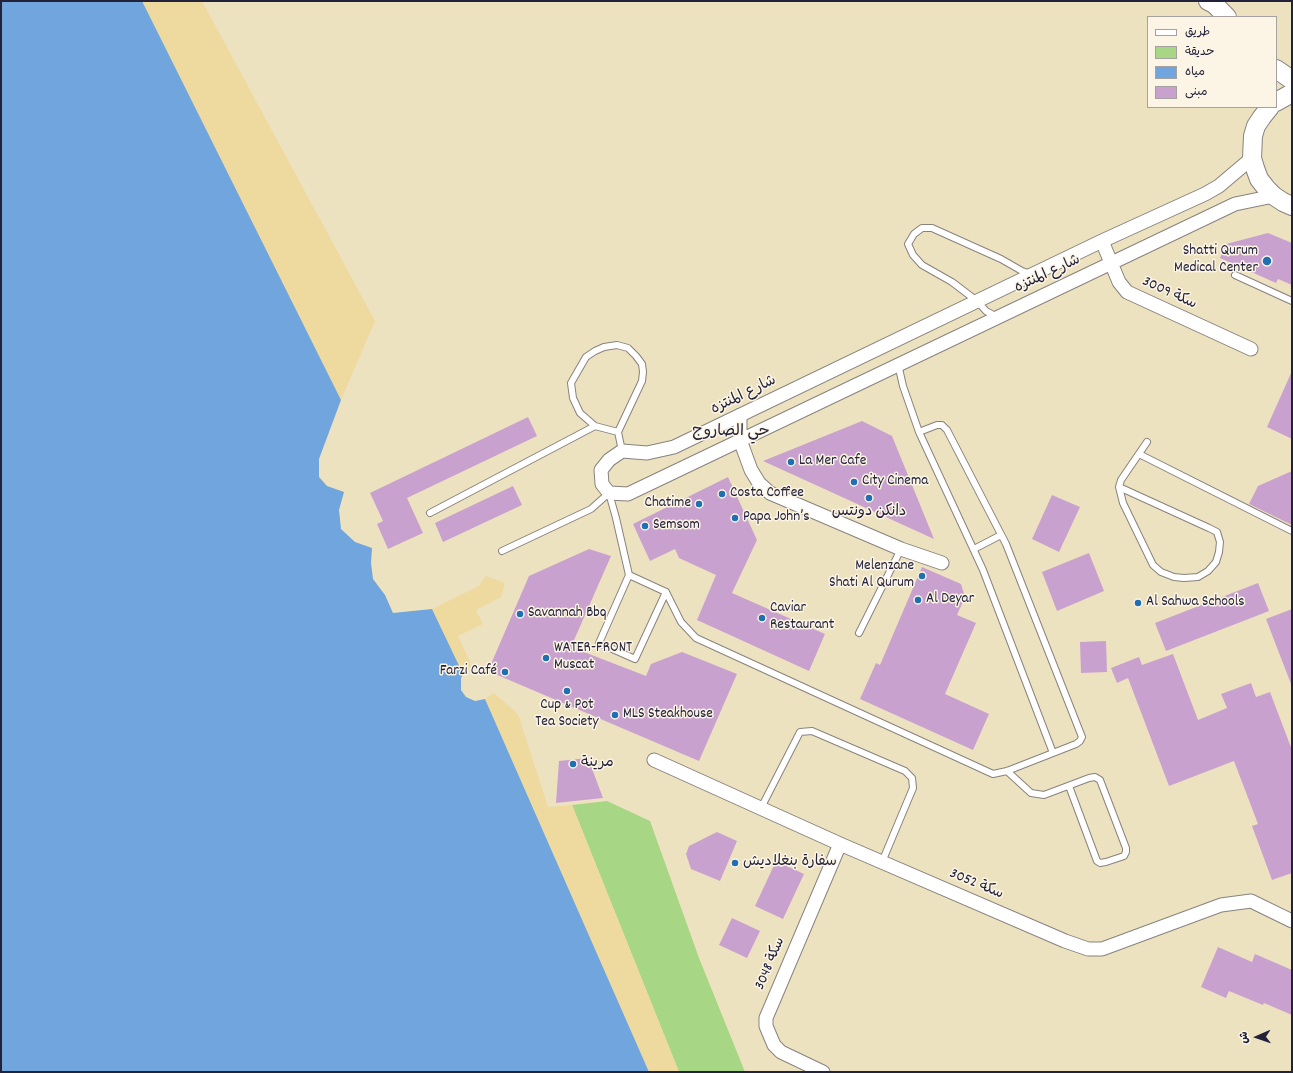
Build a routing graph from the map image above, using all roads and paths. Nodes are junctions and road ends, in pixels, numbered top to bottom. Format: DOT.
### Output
graph roads {
  1 [pos="1277,70"];
  2 [pos="1292,80"];
  3 [pos="1292,94"];
  4 [pos="1277,102"];
  5 [pos="1269,108"];
  6 [pos="1252,158"];
  7 [pos="1274,196"];
  8 [pos="1292,206"];
  9 [pos="1102,241"];
  10 [pos="1110,263"];
  11 [pos="1033,274"];
  12 [pos="1235,275"];
  13 [pos="977,301"];
  14 [pos="1292,301"];
  15 [pos="997,317"];
  16 [pos="1251,349"];
  17 [pos="898,364"];
  18 [pos="791,391"];
  19 [pos="801,410"];
  20 [pos="740,415"];
  21 [pos="595,426"];
  22 [pos="618,432"];
  23 [pos="919,432"];
  24 [pos="740,440"];
  25 [pos="1147,442"];
  26 [pos="622,451"];
  27 [pos="1139,454"];
  28 [pos="1119,488"];
  29 [pos="609,493"];
  30 [pos="430,513"];
  31 [pos="1292,532"];
  32 [pos="1001,535"];
  33 [pos="901,549"];
  34 [pos="974,549"];
  35 [pos="502,551"];
  36 [pos="942,564"];
  37 [pos="629,575"];
  38 [pos="666,592"];
  39 [pos="859,633"];
  40 [pos="1053,753"];
  41 [pos="654,760"];
  42 [pos="1007,771"];
  43 [pos="1069,786"];
  44 [pos="761,808"];
  45 [pos="840,844"];
  46 [pos="882,862"];
  47 [pos="1292,921"];
  48 [pos="823,1072"];
  1 -- 2 [label="main road"];
  3 -- 4 [label="main road"];
  5 -- 6 [label="main road"];
  6 -- 7 [label="main road"];
  6 -- 9 [label="street, شارع المنتزه"];
  7 -- 8 [label="main road"];
  7 -- 10 [label="street, شارع المنتزه"];
  9 -- 10 [label="street, سكة 3009"];
  9 -- 11 [label="street, شارع المنتزه"];
  10 -- 15 [label="street, شارع المنتزه"];
  10 -- 16 [label="street, سكة 3009"];
  11 -- 13 [label="street, شارع المنتزه"];
  11 -- 13 [label="lane"];
  12 -- 14 [label="lane"];
  13 -- 15 [label="lane"];
  13 -- 18 [label="street, شارع المنتزه"];
  15 -- 17 [label="street, شارع المنتزه"];
  17 -- 19 [label="street, شارع المنتزه"];
  17 -- 23 [label="lane"];
  18 -- 19 [label="street"];
  18 -- 20 [label="street, شارع المنتزه"];
  19 -- 24 [label="street, شارع المنتزه"];
  20 -- 24 [label="street"];
  20 -- 26 [label="street, شارع المنتزه"];
  21 -- 22 [label="lane"];
  21 -- 22 [label="lane"];
  21 -- 30 [label="lane"];
  22 -- 26 [label="lane"];
  23 -- 32 [label="lane"];
  23 -- 34 [label="lane"];
  24 -- 29 [label="street, شارع المنتزه"];
  24 -- 33 [label="street"];
  25 -- 27 [label="lane"];
  26 -- 29 [label="street"];
  27 -- 28 [label="lane"];
  27 -- 31 [label="lane"];
  28 -- 28 [label="lane"];
  29 -- 35 [label="lane"];
  29 -- 37 [label="lane"];
  32 -- 34 [label="lane"];
  32 -- 40 [label="lane"];
  33 -- 36 [label="street"];
  33 -- 39 [label="lane"];
  34 -- 40 [label="lane"];
  37 -- 38 [label="lane"];
  37 -- 38 [label="lane"];
  38 -- 42 [label="lane"];
  40 -- 42 [label="lane"];
  41 -- 44 [label="street, سكة 3052"];
  42 -- 43 [label="lane"];
  43 -- 43 [label="lane"];
  44 -- 45 [label="street, سكة 3052"];
  44 -- 46 [label="lane"];
  45 -- 46 [label="street, سكة 3052"];
  45 -- 48 [label="street, سكة 3048"];
  46 -- 47 [label="street, سكة 3052"];
}
